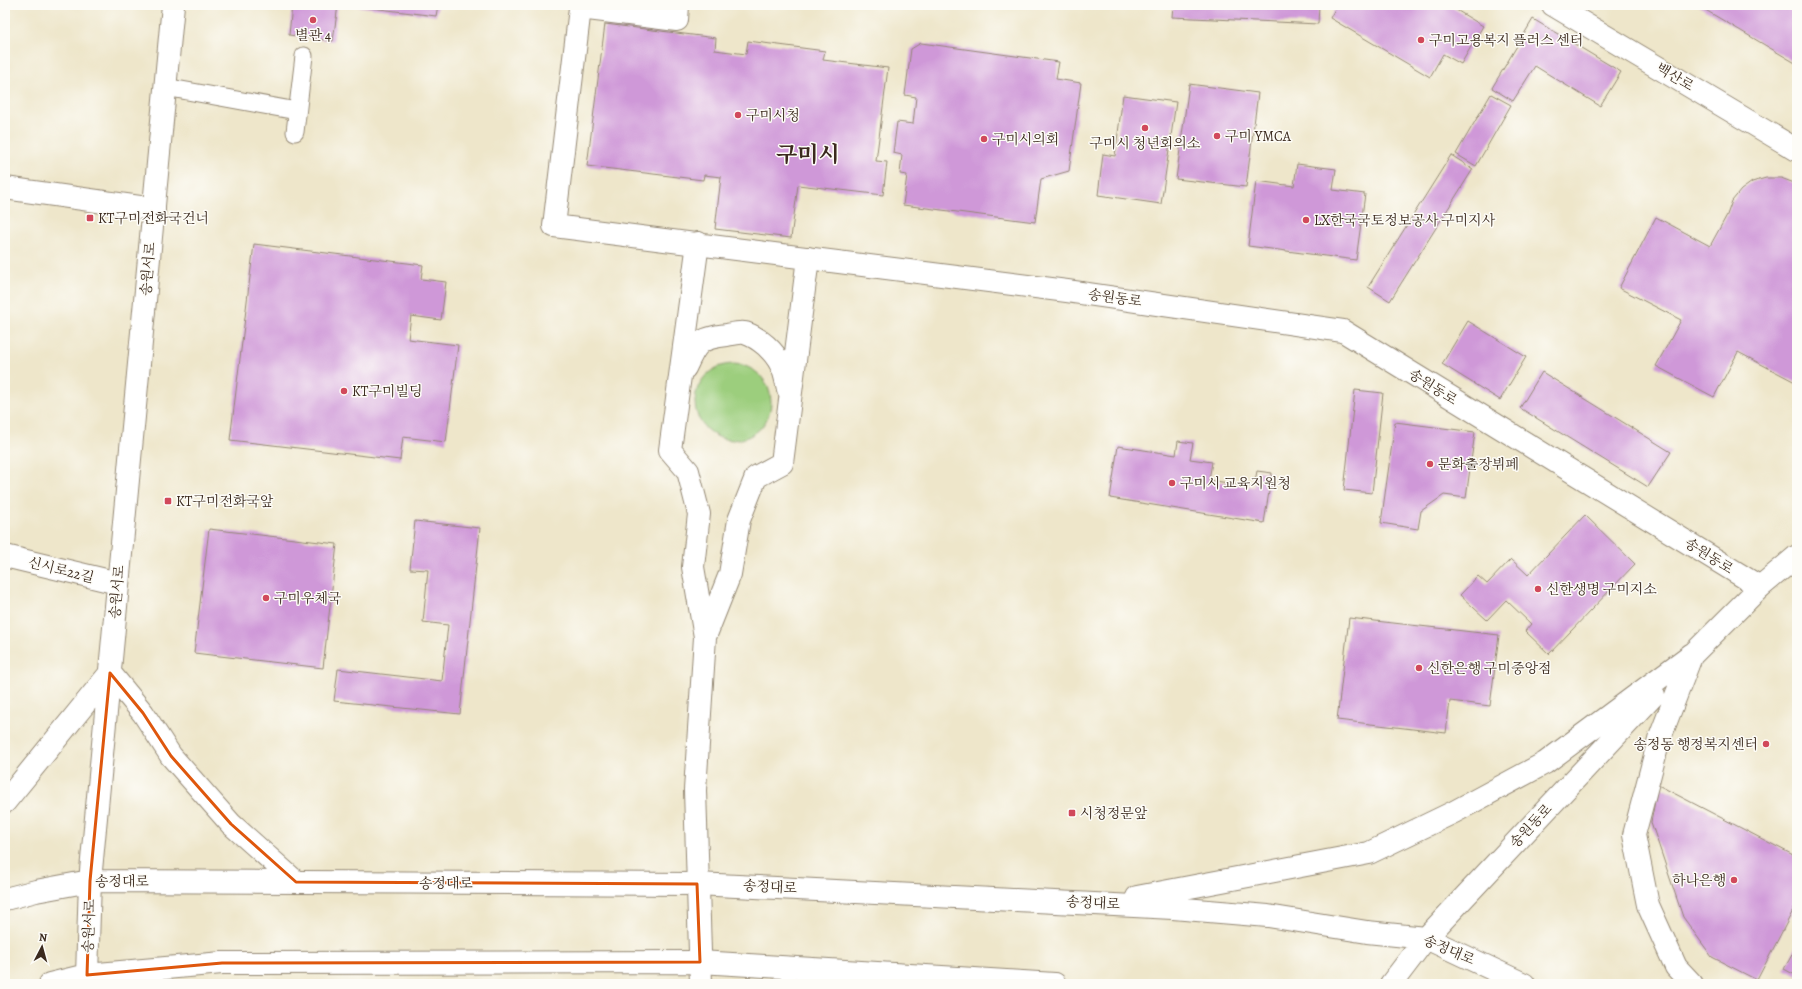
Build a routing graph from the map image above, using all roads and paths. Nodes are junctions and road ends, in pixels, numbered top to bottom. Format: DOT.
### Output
graph roads {
  1 [pos="172,5"];
  2 [pos="678,5"];
  3 [pos="1553,5"];
  4 [pos="304,56"];
  5 [pos="165,87"];
  6 [pos="298,111"];
  7 [pos="295,132"];
  8 [pos="1797,150"];
  9 [pos="5,188"];
  10 [pos="154,209"];
  11 [pos="698,243"];
  12 [pos="808,258"];
  13 [pos="678,382"];
  14 [pos="790,397"];
  15 [pos="5,556"];
  16 [pos="1797,556"];
  17 [pos="118,583"];
  18 [pos="1760,587"];
  19 [pos="705,637"];
  20 [pos="1692,654"];
  21 [pos="110,673"];
  22 [pos="5,802"];
  23 [pos="90,881"];
  24 [pos="296,882"];
  25 [pos="697,884"];
  26 [pos="5,899"];
  27 [pos="1106,903"];
  28 [pos="1426,938"];
  29 [pos="700,962"];
  30 [pos="87,979"];
  31 [pos="50,984"];
  32 [pos="701,984"];
  33 [pos="1055,984"];
  34 [pos="1391,984"];
  35 [pos="1524,984"];
  36 [pos="1692,984"];
  1 -- 5 [label="street, 송원서로"];
  2 -- 11 [label="street, 송원동로"];
  3 -- 8 [label="street, 백산로"];
  4 -- 6 [label="lane"];
  5 -- 6 [label="lane"];
  5 -- 10 [label="street, 송원서로"];
  6 -- 7 [label="lane"];
  9 -- 10 [label="street"];
  10 -- 17 [label="street, 송원서로"];
  11 -- 12 [label="street, 송원동로"];
  11 -- 13 [label="street"];
  12 -- 14 [label="street"];
  12 -- 18 [label="street, 송원동로"];
  13 -- 14 [label="street"];
  13 -- 19 [label="street"];
  14 -- 19 [label="street"];
  15 -- 17 [label="street, 신시로22길"];
  16 -- 18 [label="street, 송원동로"];
  17 -- 21 [label="street, 송원서로"];
  18 -- 20 [label="street, 송원동로"];
  19 -- 25 [label="street"];
  20 -- 27 [label="street"];
  20 -- 28 [label="street, 송원동로"];
  20 -- 36 [label="street"];
  21 -- 22 [label="street"];
  21 -- 23 [label="street, 송원서로"];
  21 -- 24 [label="street"];
  23 -- 24 [label="street, 송정대로"];
  23 -- 26 [label="street, 송정대로"];
  23 -- 30 [label="street, 송원서로"];
  24 -- 25 [label="street, 송정대로"];
  25 -- 27 [label="street, 송정대로"];
  25 -- 29 [label="street"];
  27 -- 28 [label="street, 송정대로"];
  28 -- 34 [label="street, 송원동로"];
  28 -- 35 [label="street, 송정대로"];
  29 -- 30 [label="street"];
  29 -- 32 [label="street"];
  29 -- 33 [label="street"];
  30 -- 31 [label="street"];
}
